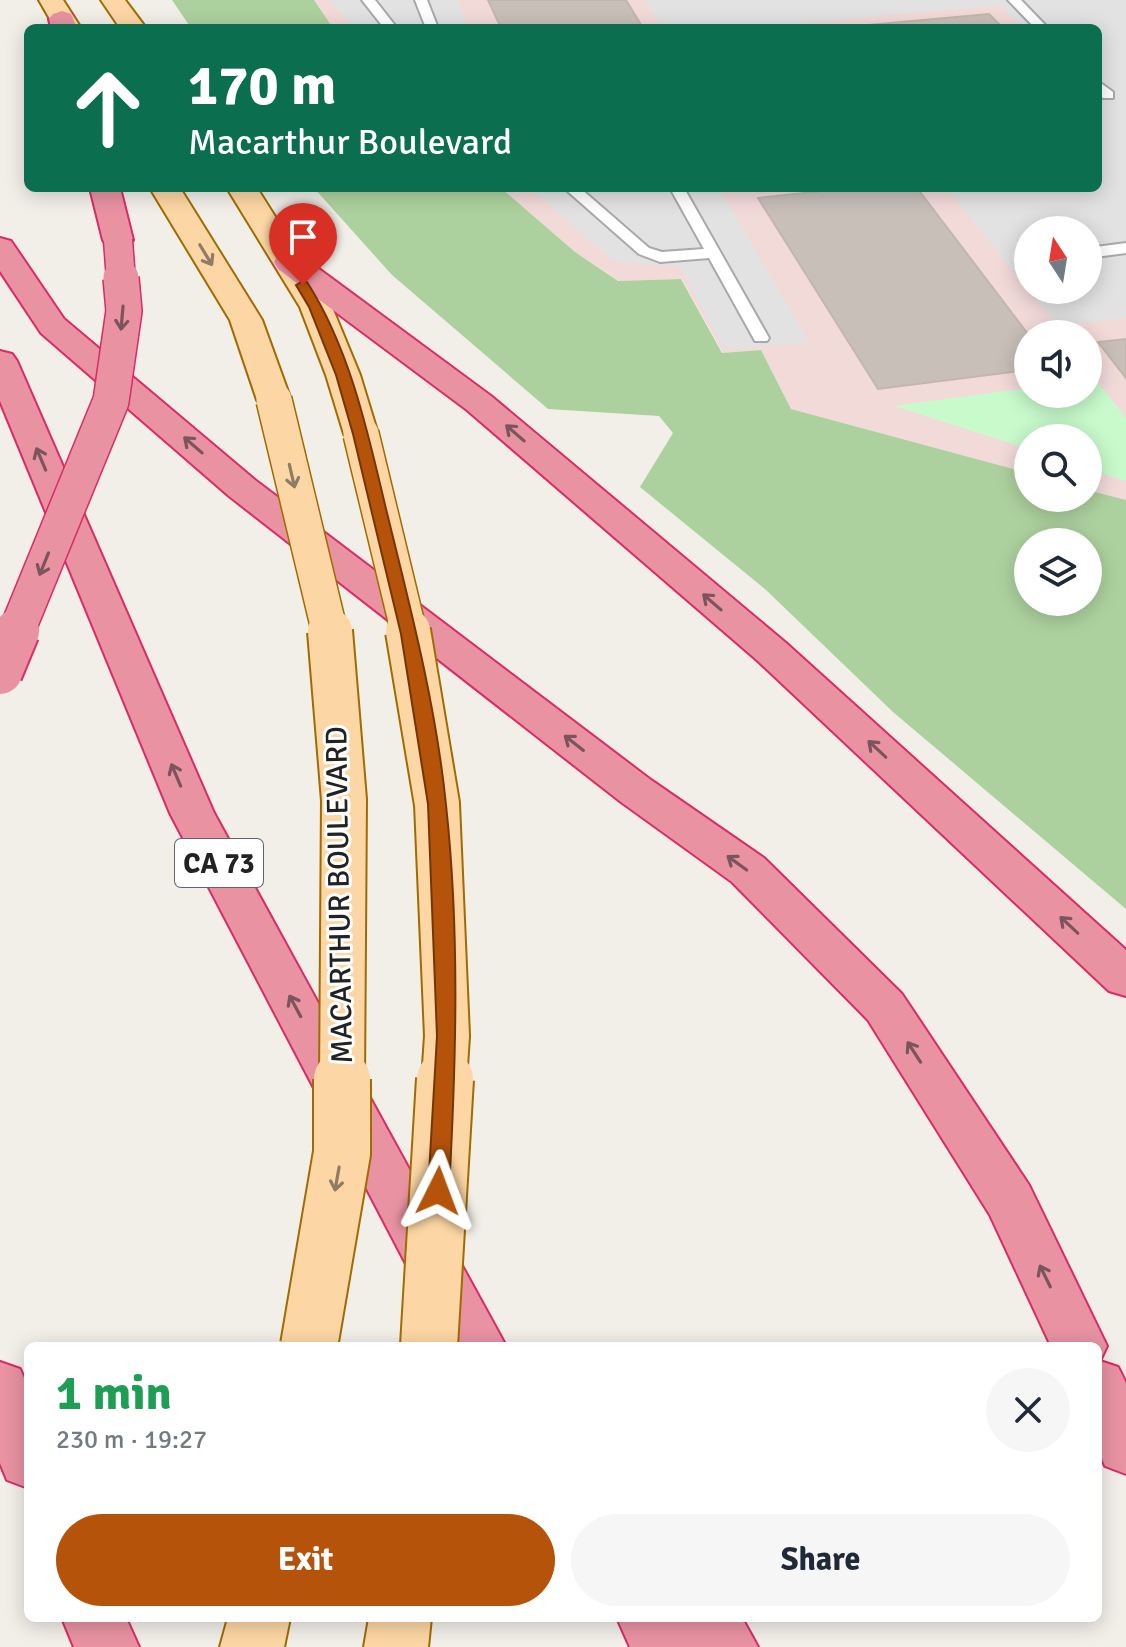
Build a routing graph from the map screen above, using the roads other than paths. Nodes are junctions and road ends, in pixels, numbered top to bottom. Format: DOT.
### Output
graph roads {
  1 [pos="113,0"];
  2 [pos="368,0"];
  3 [pos="421,0"];
  4 [pos="1014,0"];
  5 [pos="130,24"];
  6 [pos="388,24"];
  7 [pos="430,24"];
  8 [pos="1038,24"];
  9 [pos="106,192"];
  10 [pos="167,192"];
  11 [pos="245,192"];
  12 [pos="576,192"];
  13 [pos="679,192"];
  14 [pos="0,247"];
  15 [pos="1126,248"];
  16 [pos="1102,251"];
  17 [pos="714,253"];
  18 [pos="289,262"];
  19 [pos="761,338"];
  20 [pos="0,361"];
  21 [pos="0,672"];
  22 [pos="1126,978"];
  23 [pos="310,1342"];
  24 [pos="429,1342"];
  25 [pos="476,1342"];
  26 [pos="1077,1342"];
  27 [pos="0,1388"];
  28 [pos="1102,1395"];
  29 [pos="1126,1446"];
  30 [pos="24,1450"];
  31 [pos="87,1622"];
  32 [pos="95,1622"];
  33 [pos="258,1622"];
  34 [pos="399,1622"];
  35 [pos="651,1622"];
  36 [pos="704,1622"];
  37 [pos="94,1647"];
  38 [pos="107,1647"];
  39 [pos="252,1647"];
  40 [pos="396,1647"];
  41 [pos="667,1647"];
  42 [pos="726,1647"];
  1 -- 5 [label="main road"];
  2 -- 6 [label="lane"];
  3 -- 7 [label="lane"];
  4 -- 8 [label="lane"];
  9 -- 21 [label="highway, one-way, bridge"];
  10 -- 23 [label="main road, MACARTHUR BOULEVARD, one-way, bridge"];
  11 -- 18 [label="main road"];
  12 -- 17 [label="lane"];
  13 -- 17 [label="lane"];
  26 -- 14 [label="highway, one-way"];
  15 -- 16 [label="lane"];
  17 -- 19 [label="lane"];
  22 -- 18 [label="highway, one-way"];
  18 -- 24 [label="main road, bridge"];
  25 -- 20 [label="highway, CA 73, one-way"];
  27 -- 30 [label="highway"];
  28 -- 29 [label="highway"];
  31 -- 37 [label="highway"];
  32 -- 38 [label="highway"];
  33 -- 39 [label="main road"];
  34 -- 40 [label="main road"];
  35 -- 41 [label="highway"];
  36 -- 42 [label="highway"];
}
